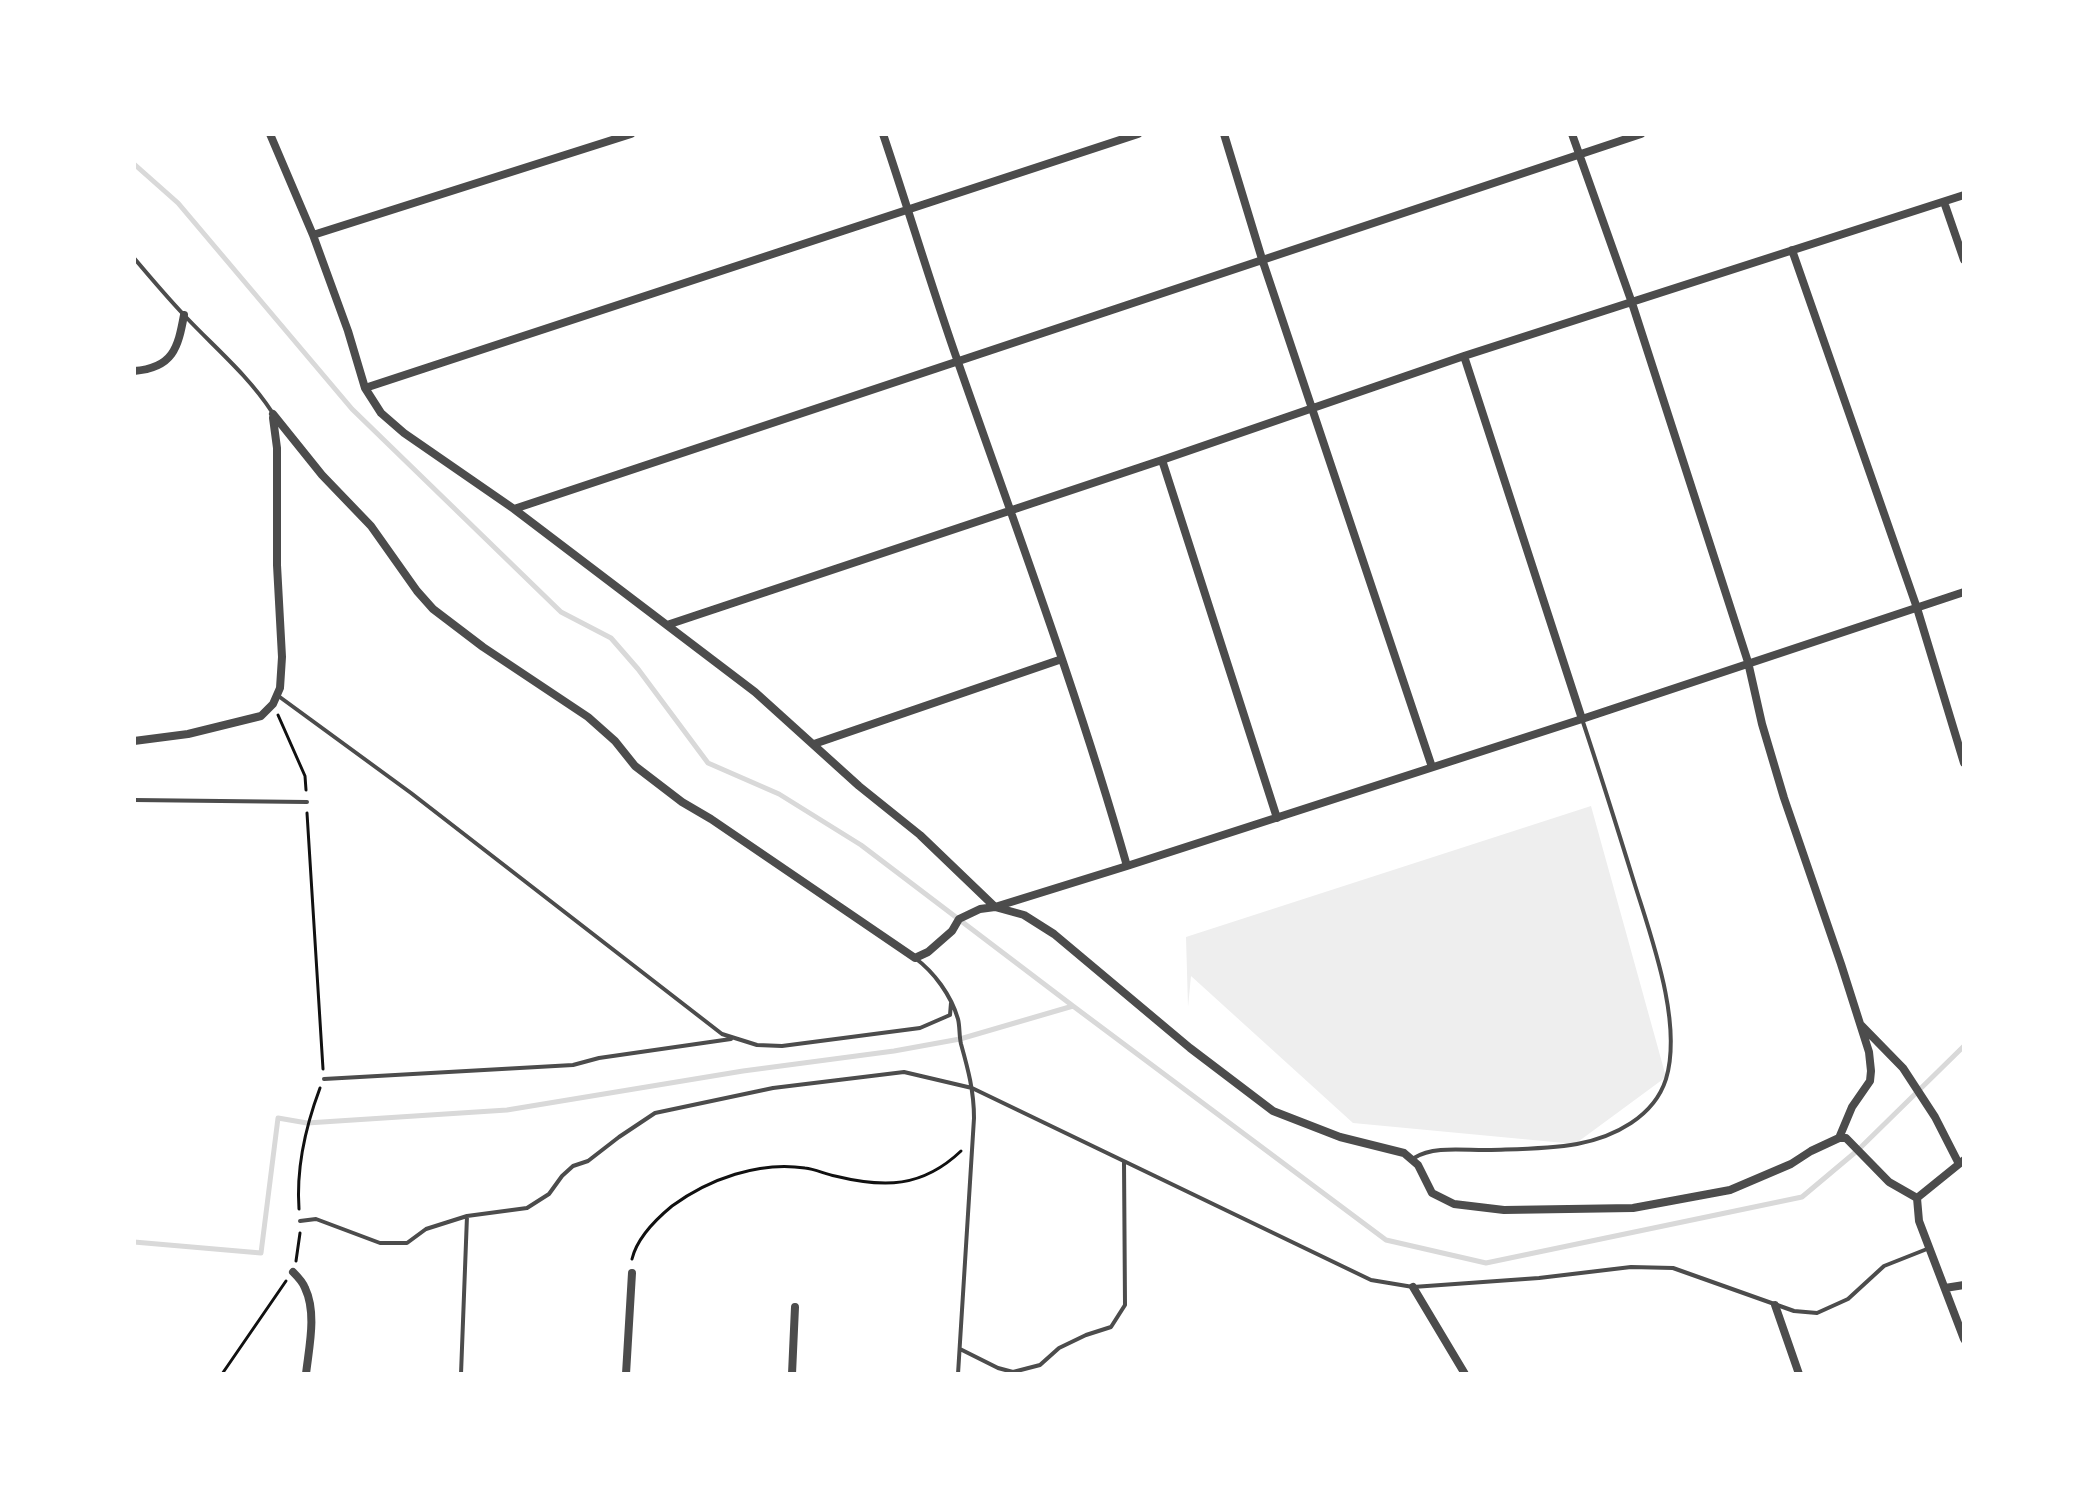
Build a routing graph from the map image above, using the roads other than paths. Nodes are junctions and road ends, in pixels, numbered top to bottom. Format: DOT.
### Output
graph roads {
  1 [pos="270,134"];
  2 [pos="631,134"];
  3 [pos="883,134"];
  4 [pos="1138,134"];
  5 [pos="1224,134"];
  6 [pos="1572,134"];
  7 [pos="1641,134"];
  8 [pos="1578,155"];
  9 [pos="1964,195"];
  10 [pos="1944,202"];
  11 [pos="908,210"];
  12 [pos="313,235"];
  13 [pos="1792,250"];
  14 [pos="134,258"];
  15 [pos="1262,259"];
  16 [pos="1964,260"];
  17 [pos="1632,303"];
  18 [pos="184,315"];
  19 [pos="1464,356"];
  20 [pos="957,360"];
  21 [pos="134,371"];
  22 [pos="365,388"];
  23 [pos="1312,407"];
  24 [pos="273,414"];
  25 [pos="1162,460"];
  26 [pos="514,509"];
  27 [pos="1010,509"];
  28 [pos="1964,592"];
  29 [pos="1917,608"];
  30 [pos="667,625"];
  31 [pos="1062,659"];
  32 [pos="1748,662"];
  33 [pos="275,700"];
  34 [pos="1582,719"];
  35 [pos="134,741"];
  36 [pos="814,744"];
  37 [pos="1964,763"];
  38 [pos="1432,767"];
  39 [pos="134,800"];
  40 [pos="307,802"];
  41 [pos="1277,818"];
  42 [pos="1127,866"];
  43 [pos="995,907"];
  44 [pos="915,958"];
  45 [pos="951,1003"];
  46 [pos="1860,1024"];
  47 [pos="734,1039"];
  48 [pos="324,1079"];
  49 [pos="972,1088"];
  50 [pos="1839,1138"];
  51 [pos="1412,1160"];
  52 [pos="1124,1162"];
  53 [pos="1962,1162"];
  54 [pos="1917,1198"];
  55 [pos="467,1216"];
  56 [pos="300,1221"];
  57 [pos="1929,1248"];
  58 [pos="293,1272"];
  59 [pos="632,1273"];
  60 [pos="1964,1285"];
  61 [pos="1413,1287"];
  62 [pos="1945,1288"];
  63 [pos="1775,1305"];
  64 [pos="795,1307"];
  65 [pos="1964,1339"];
  66 [pos="960,1349"];
  67 [pos="306,1374"];
  68 [pos="461,1374"];
  69 [pos="626,1374"];
  70 [pos="792,1374"];
  71 [pos="958,1374"];
  72 [pos="1465,1374"];
  73 [pos="1799,1374"];
  1 -- 12 [label="street"];
  2 -- 12 [label="street"];
  3 -- 11 [label="street"];
  4 -- 11 [label="street"];
  5 -- 15 [label="street"];
  6 -- 8 [label="street"];
  7 -- 8 [label="street"];
  8 -- 15 [label="street"];
  8 -- 17 [label="street"];
  9 -- 10 [label="street"];
  10 -- 13 [label="street"];
  10 -- 16 [label="street"];
  11 -- 20 [label="street"];
  11 -- 22 [label="street"];
  12 -- 22 [label="street"];
  13 -- 17 [label="street"];
  13 -- 29 [label="street"];
  14 -- 18 [label="lane"];
  15 -- 20 [label="street"];
  15 -- 23 [label="street"];
  17 -- 19 [label="street"];
  17 -- 32 [label="street"];
  18 -- 21 [label="street"];
  18 -- 24 [label="lane"];
  19 -- 23 [label="street"];
  19 -- 34 [label="street"];
  20 -- 26 [label="street"];
  20 -- 27 [label="street"];
  22 -- 26 [label="street"];
  23 -- 25 [label="street"];
  23 -- 38 [label="street"];
  24 -- 33 [label="street"];
  24 -- 44 [label="street"];
  25 -- 27 [label="street"];
  25 -- 41 [label="street"];
  26 -- 30 [label="street"];
  27 -- 30 [label="street"];
  27 -- 31 [label="street"];
  28 -- 29 [label="street"];
  29 -- 32 [label="street"];
  29 -- 37 [label="street"];
  30 -- 36 [label="street"];
  31 -- 36 [label="street"];
  31 -- 42 [label="street"];
  32 -- 34 [label="street"];
  32 -- 46 [label="street"];
  33 -- 35 [label="street"];
  33 -- 47 [label="lane"];
  34 -- 38 [label="street"];
  34 -- 51 [label="lane"];
  36 -- 43 [label="street"];
  38 -- 41 [label="street"];
  39 -- 40 [label="lane"];
  41 -- 42 [label="street"];
  42 -- 43 [label="street"];
  43 -- 44 [label="street"];
  43 -- 51 [label="street"];
  44 -- 45 [label="lane"];
  45 -- 47 [label="lane"];
  45 -- 49 [label="lane"];
  46 -- 50 [label="street"];
  46 -- 53 [label="street"];
  47 -- 48 [label="lane"];
  49 -- 52 [label="lane"];
  49 -- 55 [label="lane"];
  49 -- 66 [label="lane"];
  50 -- 51 [label="street"];
  50 -- 54 [label="street"];
  52 -- 61 [label="lane"];
  52 -- 66 [label="lane"];
  53 -- 54 [label="street"];
  54 -- 57 [label="street"];
  55 -- 56 [label="lane"];
  55 -- 68 [label="lane"];
  57 -- 62 [label="street"];
  57 -- 63 [label="lane"];
  58 -- 67 [label="street"];
  59 -- 69 [label="street"];
  60 -- 62 [label="street"];
  61 -- 63 [label="lane"];
  61 -- 72 [label="street"];
  62 -- 65 [label="street"];
  63 -- 73 [label="street"];
  64 -- 70 [label="street"];
  66 -- 71 [label="lane"];
}
